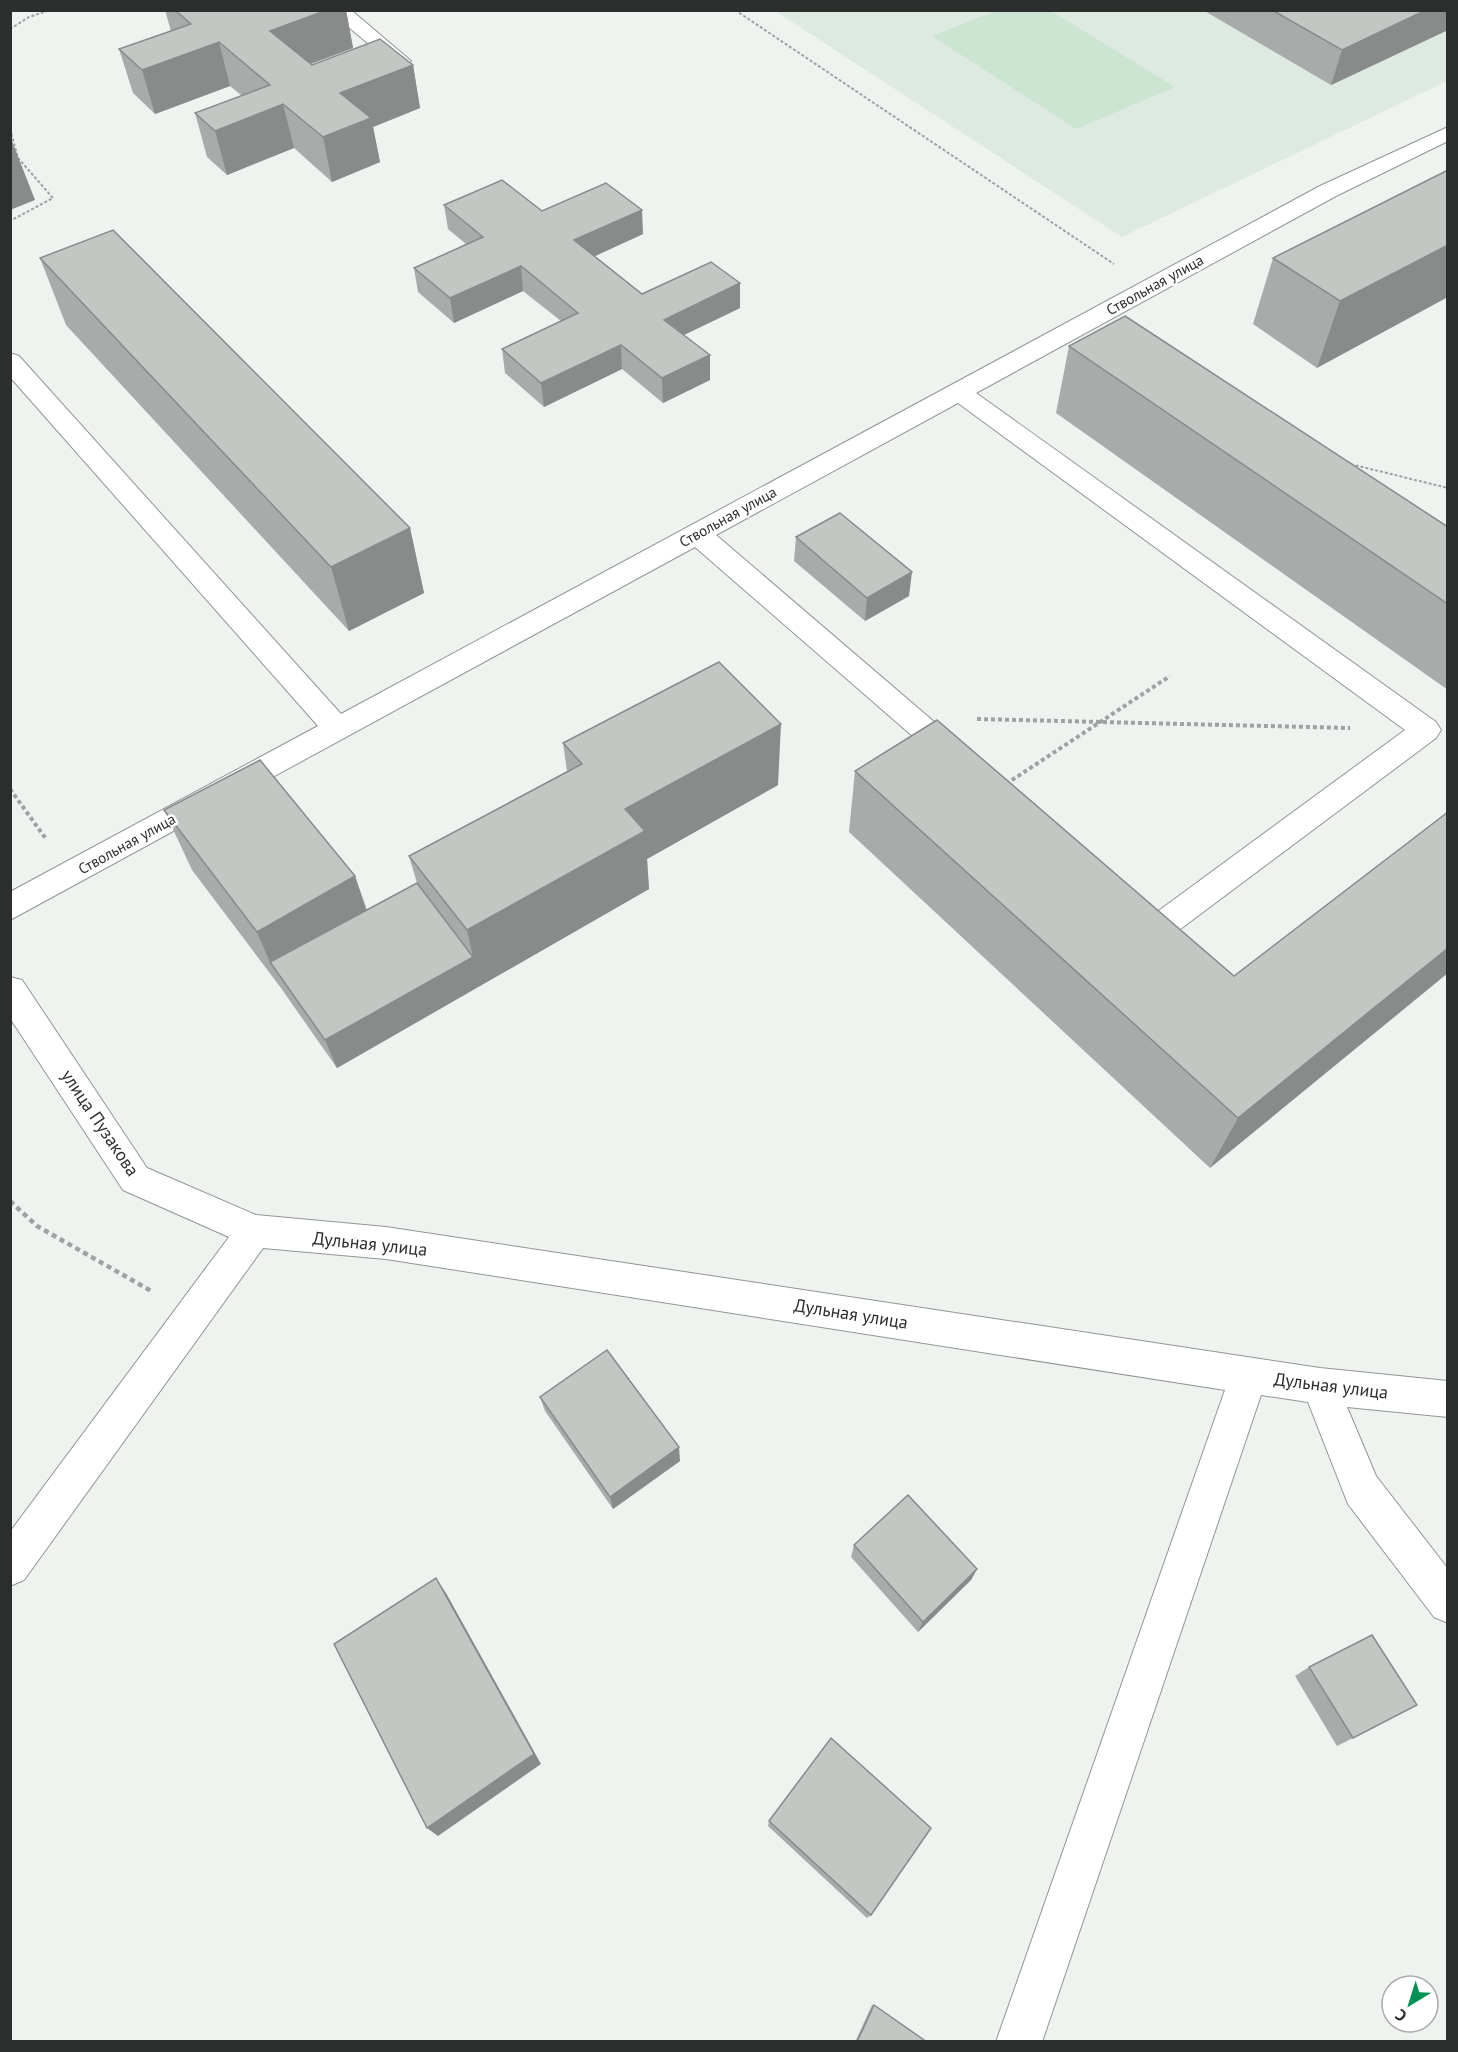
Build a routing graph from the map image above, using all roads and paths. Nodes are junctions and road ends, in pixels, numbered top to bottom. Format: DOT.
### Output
graph roads {
  1 [pos="50,10"];
  2 [pos="338,10"];
  3 [pos="735,10"];
  4 [pos="10,29"];
  5 [pos="401,61"];
  6 [pos="10,129"];
  7 [pos="1448,133"];
  8 [pos="10,221"];
  9 [pos="1150,288"];
  10 [pos="10,361"];
  11 [pos="958,392"];
  12 [pos="1337,460"];
  13 [pos="1448,488"];
  14 [pos="697,534"];
  15 [pos="1170,676"];
  16 [pos="910,717"];
  17 [pos="1102,721"];
  18 [pos="339,729"];
  19 [pos="1426,730"];
  20 [pos="10,789"];
  21 [pos="995,791"];
  22 [pos="77,871"];
  23 [pos="1111,891"];
  24 [pos="10,907"];
  25 [pos="10,990"];
  26 [pos="10,1200"];
  27 [pos="254,1232"];
  28 [pos="194,1315"];
  29 [pos="1249,1375"];
  30 [pos="1320,1386"];
  31 [pos="1448,1399"];
  32 [pos="10,1566"];
  33 [pos="1448,1603"];
  34 [pos="1019,2042"];
  1 -- 4 [label="path"];
  2 -- 5 [label="street"];
  3 -- 9 [label="path"];
  6 -- 8 [label="path"];
  7 -- 9 [label="street, Ствольная улица"];
  9 -- 11 [label="street, Ствольная улица"];
  10 -- 18 [label="street"];
  11 -- 14 [label="street, Ствольная улица"];
  11 -- 19 [label="street"];
  12 -- 13 [label="path"];
  14 -- 16 [label="street"];
  14 -- 18 [label="street, Ствольная улица"];
  15 -- 17 [label="path"];
  16 -- 17 [label="path"];
  16 -- 21 [label="street"];
  17 -- 19 [label="path"];
  17 -- 21 [label="path"];
  18 -- 22 [label="street, Ствольная улица"];
  19 -- 23 [label="street"];
  20 -- 22 [label="path"];
  22 -- 24 [label="street, Ствольная улица"];
  25 -- 27 [label="street, улица Пузакова"];
  26 -- 28 [label="path"];
  27 -- 28 [label="street"];
  27 -- 29 [label="street, Дульная улица"];
  28 -- 32 [label="street"];
  29 -- 30 [label="street, Дульная улица"];
  29 -- 34 [label="street"];
  30 -- 31 [label="street, Дульная улица"];
  30 -- 33 [label="street"];
}
